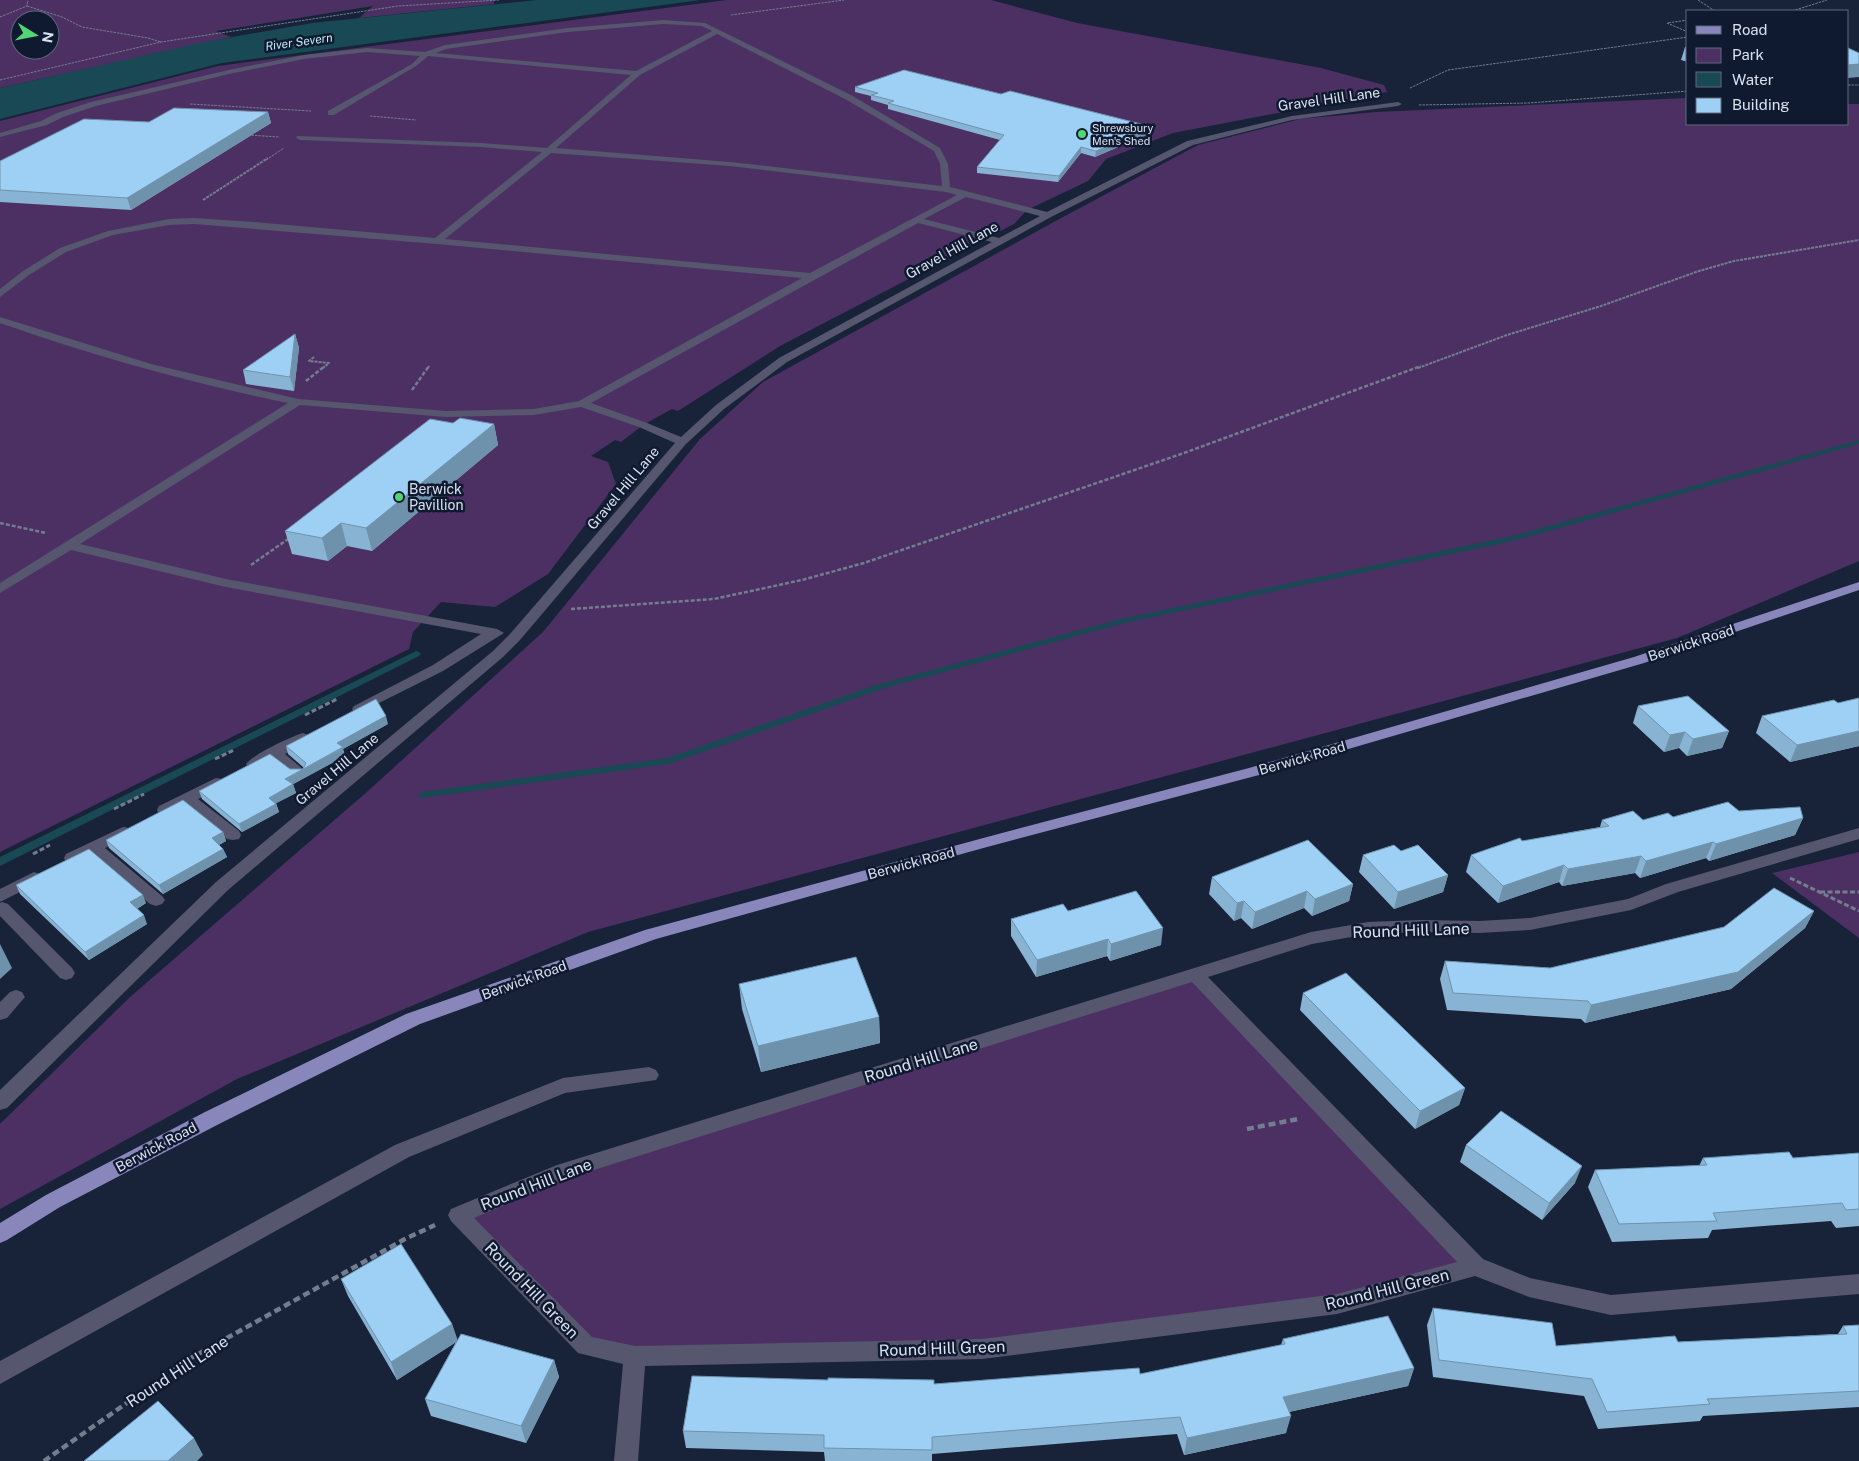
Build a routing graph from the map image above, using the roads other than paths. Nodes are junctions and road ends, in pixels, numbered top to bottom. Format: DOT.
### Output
graph roads {
  1 [pos="717,31"];
  2 [pos="426,54"];
  3 [pos="637,73"];
  4 [pos="1386,97"];
  5 [pos="331,113"];
  6 [pos="0,135"];
  7 [pos="300,138"];
  8 [pos="549,150"];
  9 [pos="946,189"];
  10 [pos="963,195"];
  11 [pos="1048,215"];
  12 [pos="917,220"];
  13 [pos="437,241"];
  14 [pos="1000,241"];
  15 [pos="812,276"];
  16 [pos="0,294"];
  17 [pos="0,320"];
  18 [pos="298,402"];
  19 [pos="582,404"];
  20 [pos="682,442"];
  21 [pos="74,543"];
  22 [pos="1859,586"];
  23 [pos="0,589"];
  24 [pos="493,633"];
  25 [pos="515,637"];
  26 [pos="343,717"];
  27 [pos="317,731"];
  28 [pos="274,753"];
  29 [pos="299,773"];
  30 [pos="187,798"];
  31 [pos="153,816"];
  32 [pos="136,825"];
  33 [pos="1859,832"];
  34 [pos="233,835"];
  35 [pos="94,847"];
  36 [pos="156,900"];
  37 [pos="0,905"];
  38 [pos="66,973"];
  39 [pos="1195,974"];
  40 [pos="16,997"];
  41 [pos="0,1013"];
  42 [pos="649,1075"];
  43 [pos="0,1102"];
  44 [pos="458,1214"];
  45 [pos="0,1234"];
  46 [pos="1475,1266"];
  47 [pos="1859,1284"];
  48 [pos="635,1356"];
  49 [pos="0,1373"];
  50 [pos="626,1461"];
  1 -- 2 [label="street"];
  1 -- 3 [label="street"];
  1 -- 9 [label="street"];
  2 -- 3 [label="street"];
  2 -- 5 [label="street"];
  2 -- 6 [label="street"];
  3 -- 8 [label="street"];
  4 -- 11 [label="street, Gravel Hill Lane"];
  7 -- 8 [label="street"];
  8 -- 9 [label="street"];
  8 -- 13 [label="street"];
  9 -- 10 [label="street"];
  10 -- 11 [label="street"];
  10 -- 12 [label="street"];
  11 -- 14 [label="street, Gravel Hill Lane"];
  12 -- 14 [label="street"];
  12 -- 15 [label="street"];
  13 -- 15 [label="street"];
  13 -- 16 [label="street"];
  14 -- 20 [label="street, Gravel Hill Lane"];
  15 -- 19 [label="street"];
  17 -- 18 [label="street"];
  18 -- 19 [label="street"];
  18 -- 21 [label="street"];
  19 -- 20 [label="street"];
  20 -- 25 [label="street, Gravel Hill Lane"];
  21 -- 23 [label="street"];
  21 -- 24 [label="street"];
  22 -- 45 [label="main road, Berwick Road"];
  24 -- 25 [label="street"];
  24 -- 26 [label="street"];
  25 -- 43 [label="street, Gravel Hill Lane"];
  27 -- 28 [label="street"];
  28 -- 29 [label="street"];
  28 -- 30 [label="street"];
  30 -- 31 [label="street"];
  30 -- 34 [label="street"];
  32 -- 35 [label="street"];
  33 -- 39 [label="street, Round Hill Lane"];
  35 -- 36 [label="street"];
  35 -- 37 [label="street"];
  37 -- 38 [label="street"];
  39 -- 44 [label="street, Round Hill Lane"];
  39 -- 46 [label="street, Round Hill Green"];
  40 -- 41 [label="street"];
  42 -- 49 [label="street"];
  44 -- 48 [label="street, Round Hill Green"];
  46 -- 47 [label="street, Round Hill Green"];
  46 -- 48 [label="street, Round Hill Green"];
  48 -- 50 [label="street"];
}
